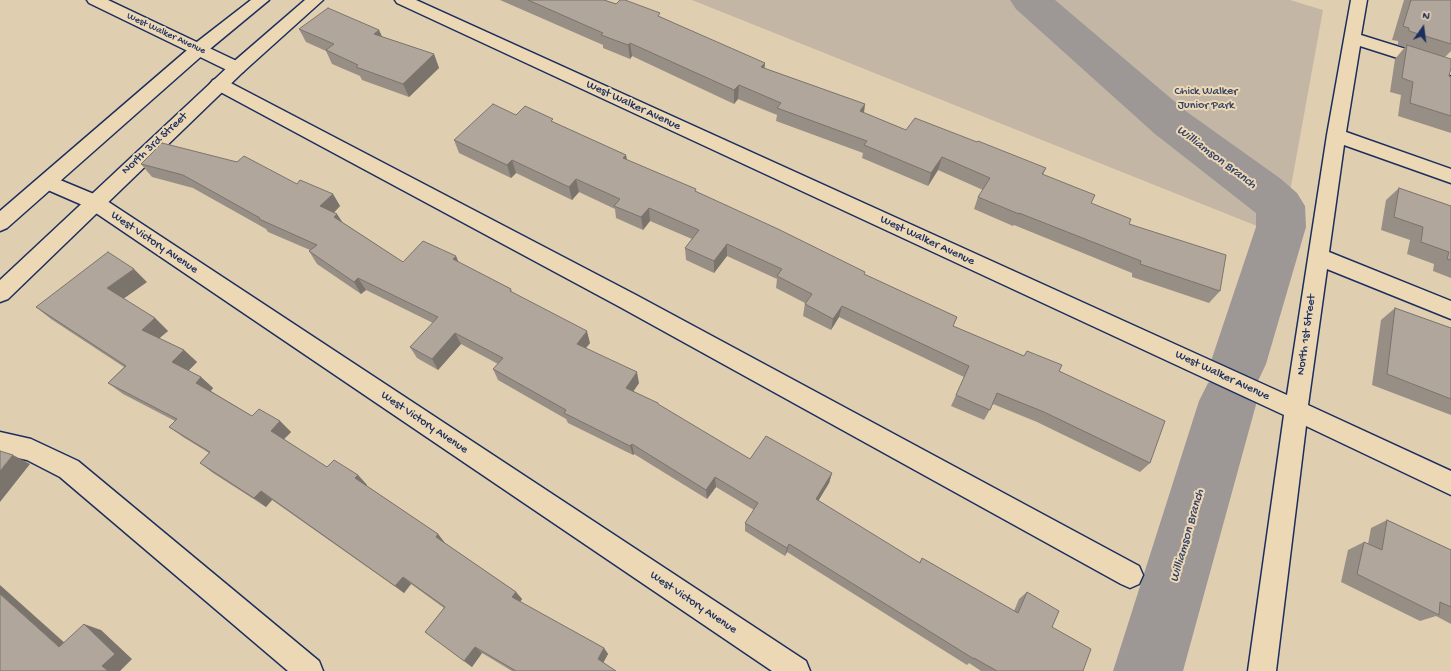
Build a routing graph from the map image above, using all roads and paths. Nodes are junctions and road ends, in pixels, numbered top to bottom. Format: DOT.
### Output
graph roads {
  1 [pos="95,0"];
  2 [pos="261,0"];
  3 [pos="315,0"];
  4 [pos="403,0"];
  5 [pos="1359,0"];
  6 [pos="1353,38"];
  7 [pos="199,49"];
  8 [pos="236,68"];
  9 [pos="1451,69"];
  10 [pos="219,84"];
  11 [pos="1336,135"];
  12 [pos="1451,176"];
  13 [pos="48,182"];
  14 [pos="94,202"];
  15 [pos="0,224"];
  16 [pos="1319,257"];
  17 [pos="0,293"];
  18 [pos="1451,310"];
  19 [pos="1296,410"];
  20 [pos="0,443"];
  21 [pos="1451,483"];
  22 [pos="1130,575"];
  23 [pos="308,671"];
  24 [pos="796,671"];
  25 [pos="1262,671"];
  1 -- 7 [label="street, West Walker Avenue"];
  2 -- 7 [label="street"];
  3 -- 8 [label="street, North 3rd Street"];
  4 -- 19 [label="street, West Walker Avenue"];
  5 -- 6 [label="street, North 1st Street"];
  6 -- 9 [label="street"];
  6 -- 11 [label="street, North 1st Street"];
  7 -- 8 [label="street, West Walker Avenue"];
  7 -- 13 [label="street"];
  8 -- 10 [label="street, North 3rd Street"];
  10 -- 14 [label="street, North 3rd Street"];
  10 -- 22 [label="street"];
  11 -- 12 [label="street"];
  11 -- 16 [label="street, North 1st Street"];
  13 -- 14 [label="street, West Victory Avenue"];
  13 -- 15 [label="street"];
  14 -- 17 [label="street, North 3rd Street"];
  14 -- 24 [label="street, West Victory Avenue"];
  16 -- 18 [label="street"];
  16 -- 19 [label="street, North 1st Street"];
  19 -- 21 [label="street, West Walker Avenue"];
  19 -- 25 [label="street, North 1st Street"];
  20 -- 23 [label="street"];
}
